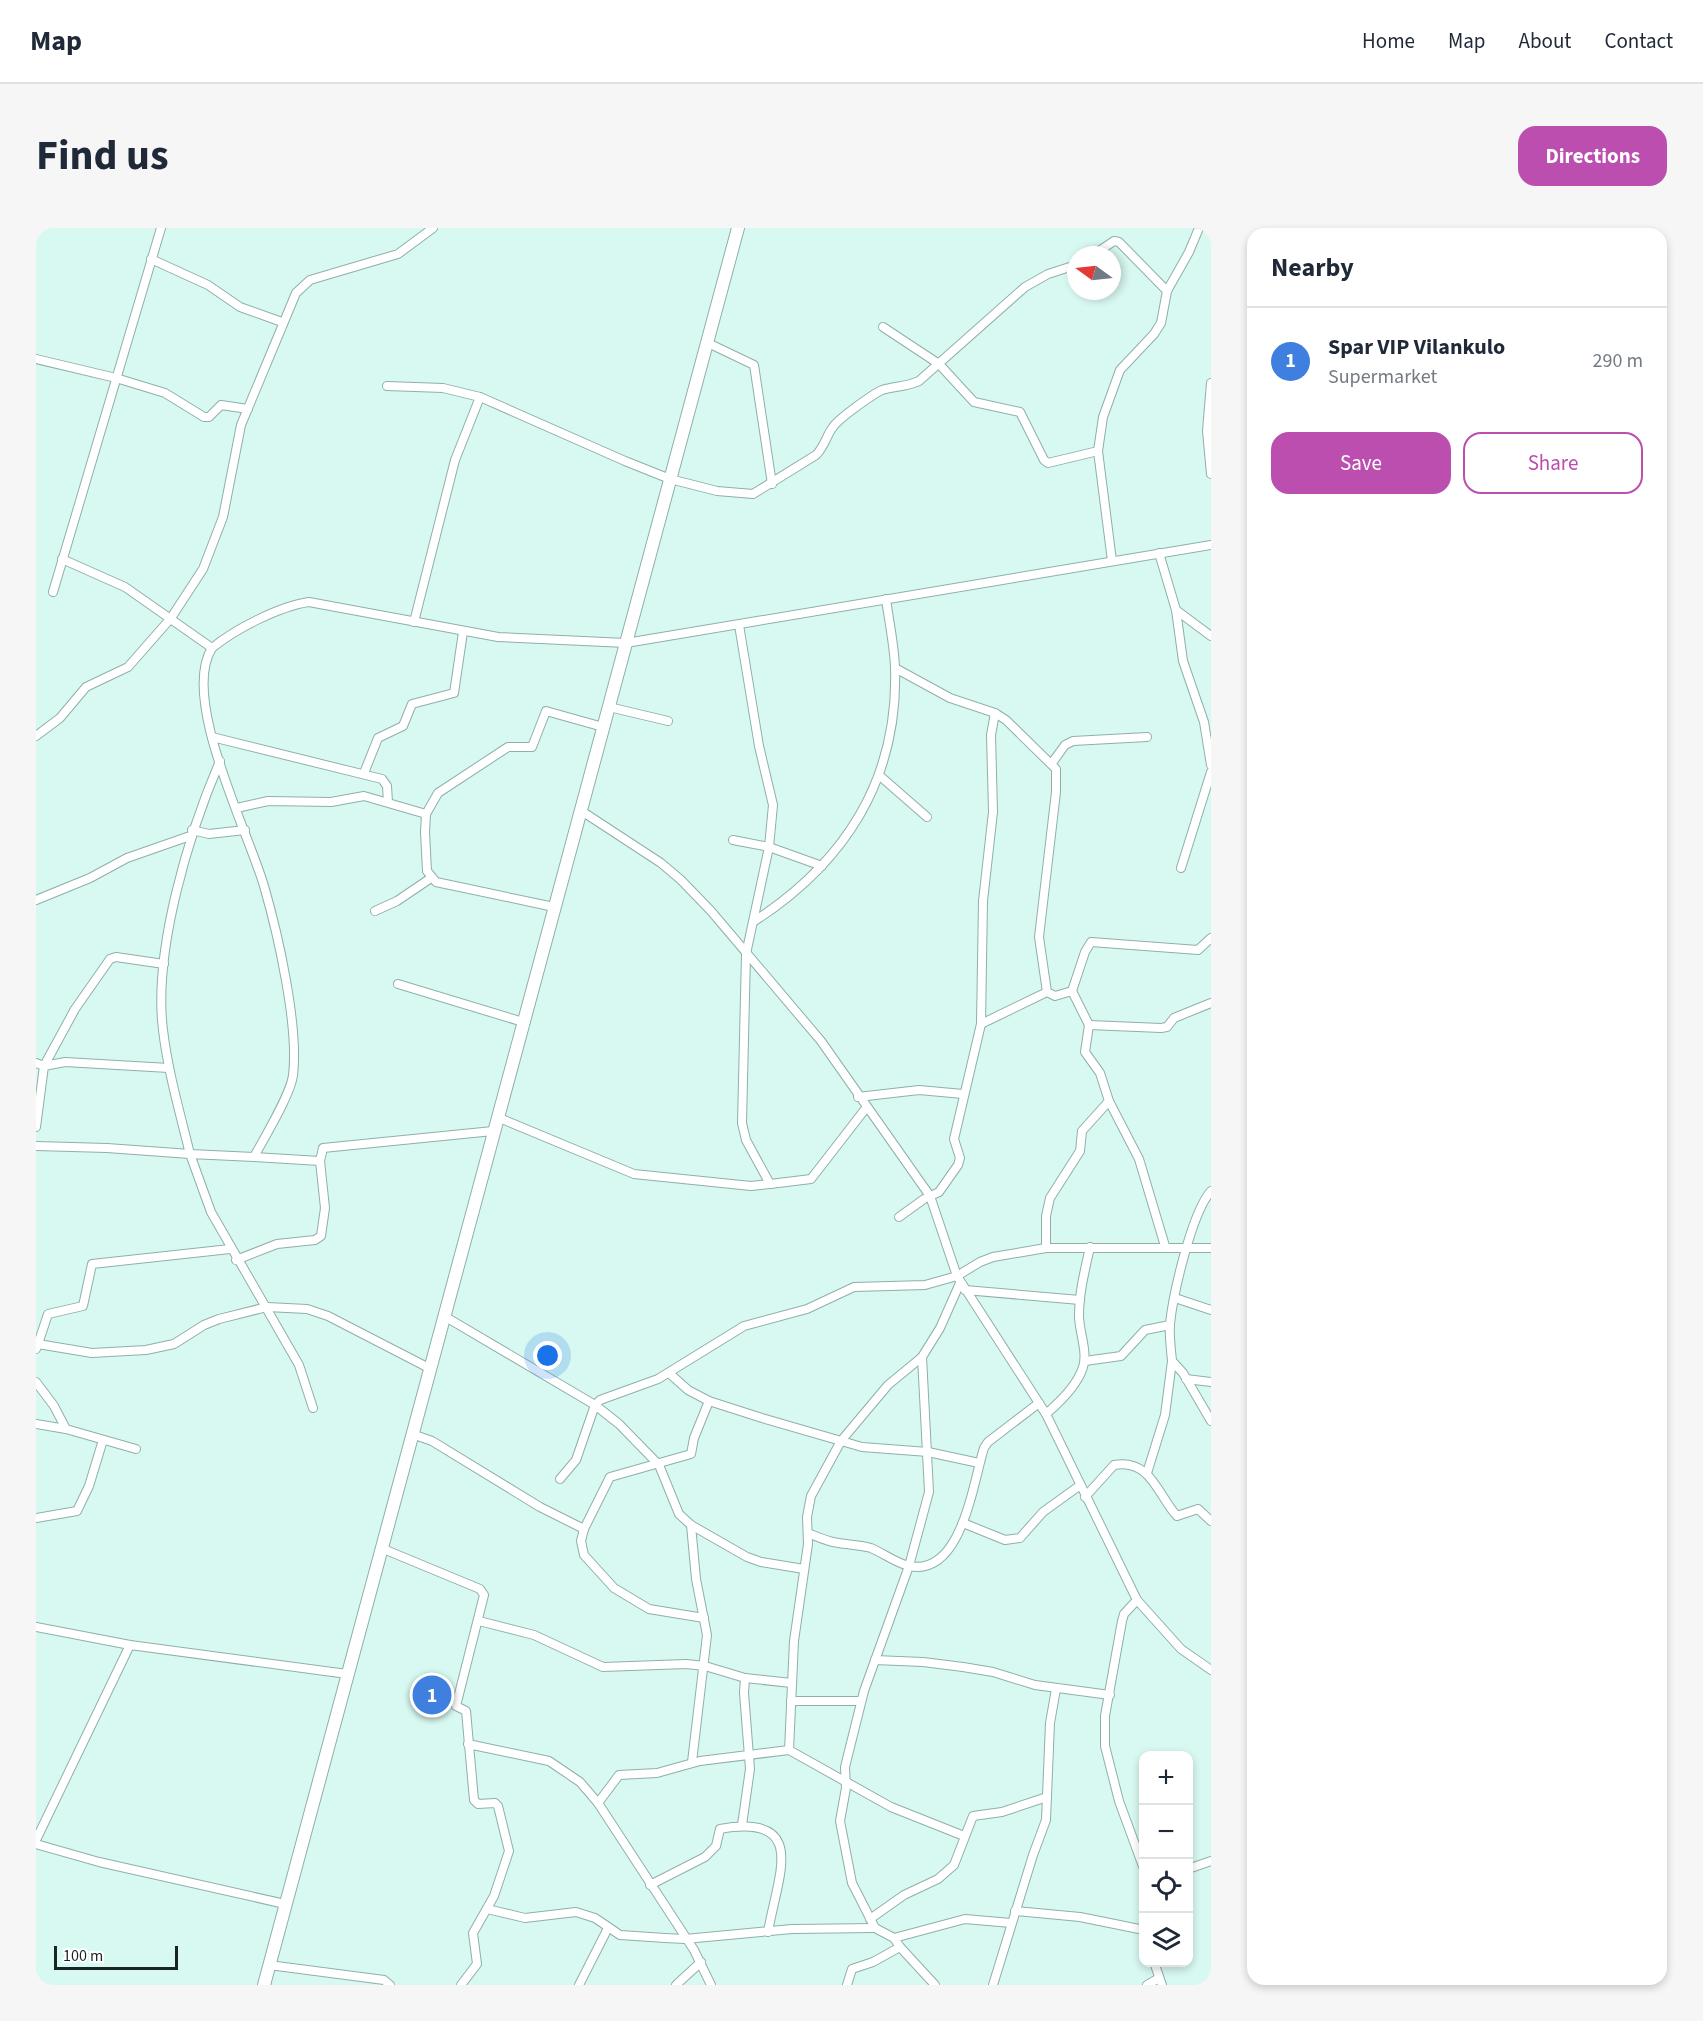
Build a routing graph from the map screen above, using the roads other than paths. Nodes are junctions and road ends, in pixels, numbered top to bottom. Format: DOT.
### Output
graph roads {
  1 [pos="161,228"];
  2 [pos="433,228"];
  3 [pos="738,228"];
  4 [pos="1198,228"];
  5 [pos="1106,246"];
  6 [pos="151,259"];
  7 [pos="1067,268"];
  8 [pos="1167,291"];
  9 [pos="282,322"];
  10 [pos="883,327"];
  11 [pos="708,343"];
  12 [pos="36,359"];
  13 [pos="939,363"];
  14 [pos="116,378"];
  15 [pos="1211,383"];
  16 [pos="387,386"];
  17 [pos="480,397"];
  18 [pos="248,409"];
  19 [pos="1098,451"];
  20 [pos="1211,474"];
  21 [pos="670,479"];
  22 [pos="772,484"];
  23 [pos="1211,545"];
  24 [pos="1159,553"];
  25 [pos="62,559"];
  26 [pos="1112,561"];
  27 [pos="53,592"];
  28 [pos="886,599"];
  29 [pos="1176,610"];
  30 [pos="171,618"];
  31 [pos="414,622"];
  32 [pos="739,625"];
  33 [pos="463,632"];
  34 [pos="1211,636"];
  35 [pos="626,643"];
  36 [pos="212,648"];
  37 [pos="895,668"];
  38 [pos="609,706"];
  39 [pos="996,713"];
  40 [pos="668,722"];
  41 [pos="603,727"];
  42 [pos="36,736"];
  43 [pos="212,737"];
  44 [pos="1147,737"];
  45 [pos="220,760"];
  46 [pos="1052,763"];
  47 [pos="1211,765"];
  48 [pos="1211,772"];
  49 [pos="364,773"];
  50 [pos="880,776"];
  51 [pos="388,802"];
  52 [pos="237,808"];
  53 [pos="580,810"];
  54 [pos="426,814"];
  55 [pos="927,817"];
  56 [pos="245,830"];
  57 [pos="191,833"];
  58 [pos="733,840"];
  59 [pos="769,847"];
  60 [pos="822,866"];
  61 [pos="1181,868"];
  62 [pos="431,878"];
  63 [pos="36,900"];
  64 [pos="554,907"];
  65 [pos="375,911"];
  66 [pos="753,922"];
  67 [pos="1211,938"];
  68 [pos="746,954"];
  69 [pos="164,964"];
  70 [pos="398,984"];
  71 [pos="1047,992"];
  72 [pos="1072,992"];
  73 [pos="1211,1003"];
  74 [pos="523,1022"];
  75 [pos="981,1024"];
  76 [pos="1089,1025"];
  77 [pos="40,1065"];
  78 [pos="169,1068"];
  79 [pos="963,1095"];
  80 [pos="858,1097"];
  81 [pos="1109,1101"];
  82 [pos="866,1108"];
  83 [pos="497,1117"];
  84 [pos="36,1127"];
  85 [pos="493,1131"];
  86 [pos="36,1146"];
  87 [pos="190,1154"];
  88 [pos="254,1157"];
  89 [pos="320,1161"];
  90 [pos="770,1184"];
  91 [pos="1211,1191"];
  92 [pos="930,1196"];
  93 [pos="899,1217"];
  94 [pos="1165,1246"];
  95 [pos="1090,1247"];
  96 [pos="1187,1247"];
  97 [pos="1046,1248"];
  98 [pos="1211,1248"];
  99 [pos="230,1249"];
  100 [pos="236,1260"];
  101 [pos="961,1283"];
  102 [pos="1175,1298"];
  103 [pos="1080,1300"];
  104 [pos="267,1307"];
  105 [pos="1211,1310"];
  106 [pos="444,1316"];
  107 [pos="1170,1325"];
  108 [pos="37,1346"];
  109 [pos="922,1357"];
  110 [pos="1085,1361"];
  111 [pos="1172,1361"];
  112 [pos="429,1368"];
  113 [pos="669,1373"];
  114 [pos="1186,1379"];
  115 [pos="36,1382"];
  116 [pos="1211,1382"];
  117 [pos="709,1401"];
  118 [pos="1039,1403"];
  119 [pos="595,1405"];
  120 [pos="313,1408"];
  121 [pos="1046,1414"];
  122 [pos="1211,1421"];
  123 [pos="36,1424"];
  124 [pos="66,1429"];
  125 [pos="412,1434"];
  126 [pos="103,1440"];
  127 [pos="841,1441"];
  128 [pos="136,1449"];
  129 [pos="928,1452"];
  130 [pos="979,1462"];
  131 [pos="659,1465"];
  132 [pos="1147,1473"];
  133 [pos="560,1479"];
  134 [pos="1079,1486"];
  135 [pos="1085,1497"];
  136 [pos="36,1518"];
  137 [pos="1211,1521"];
  138 [pos="963,1523"];
  139 [pos="691,1525"];
  140 [pos="584,1529"];
  141 [pos="808,1533"];
  142 [pos="381,1548"];
  143 [pos="909,1566"];
  144 [pos="804,1569"];
  145 [pos="1137,1600"];
  146 [pos="704,1618"];
  147 [pos="479,1621"];
  148 [pos="36,1627"];
  149 [pos="130,1645"];
  150 [pos="875,1660"];
  151 [pos="705,1666"];
  152 [pos="1211,1670"];
  153 [pos="347,1674"];
  154 [pos="745,1678"];
  155 [pos="791,1683"];
  156 [pos="1056,1689"];
  157 [pos="1110,1695"];
  158 [pos="791,1701"];
  159 [pos="861,1701"];
  160 [pos="468,1744"];
  161 [pos="789,1750"];
  162 [pos="749,1756"];
  163 [pos="692,1762"];
  164 [pos="847,1782"];
  165 [pos="1047,1797"];
  166 [pos="598,1803"];
  167 [pos="742,1825"];
  168 [pos="964,1836"];
  169 [pos="36,1842"];
  170 [pos="1139,1859"];
  171 [pos="1211,1861"];
  172 [pos="1193,1867"];
  173 [pos="650,1885"];
  174 [pos="285,1904"];
  175 [pos="487,1909"];
  176 [pos="1015,1911"];
  177 [pos="870,1919"];
  178 [pos="1011,1923"];
  179 [pos="608,1928"];
  180 [pos="875,1928"];
  181 [pos="1139,1929"];
  182 [pos="768,1932"];
  183 [pos="894,1938"];
  184 [pos="685,1939"];
  185 [pos="900,1947"];
  186 [pos="701,1962"];
  187 [pos="269,1965"];
  188 [pos="1156,1967"];
  189 [pos="1160,1982"];
  190 [pos="264,1985"];
  191 [pos="390,1985"];
  192 [pos="461,1985"];
  193 [pos="579,1985"];
  194 [pos="676,1985"];
  195 [pos="711,1985"];
  196 [pos="847,1985"];
  197 [pos="935,1985"];
  198 [pos="993,1985"];
  199 [pos="1148,1985"];
  1 -- 6 [label="street"];
  2 -- 9 [label="street"];
  3 -- 11 [label="main road"];
  4 -- 8 [label="street"];
  5 -- 8 [label="street"];
  6 -- 9 [label="street"];
  6 -- 14 [label="street"];
  7 -- 13 [label="street"];
  8 -- 19 [label="street"];
  9 -- 18 [label="street"];
  10 -- 13 [label="street"];
  11 -- 21 [label="main road"];
  11 -- 22 [label="street"];
  12 -- 14 [label="street"];
  13 -- 19 [label="street"];
  13 -- 22 [label="street"];
  14 -- 18 [label="street"];
  14 -- 25 [label="street"];
  15 -- 20 [label="street"];
  16 -- 17 [label="street"];
  17 -- 21 [label="street"];
  17 -- 31 [label="street"];
  18 -- 30 [label="street"];
  19 -- 26 [label="street"];
  21 -- 22 [label="street"];
  21 -- 35 [label="main road"];
  23 -- 24 [label="street"];
  24 -- 26 [label="street"];
  24 -- 29 [label="street"];
  25 -- 27 [label="street"];
  25 -- 30 [label="street"];
  26 -- 28 [label="street"];
  28 -- 32 [label="street"];
  28 -- 37 [label="street"];
  29 -- 34 [label="street"];
  29 -- 47 [label="street"];
  30 -- 36 [label="street"];
  30 -- 42 [label="street"];
  31 -- 33 [label="street"];
  31 -- 36 [label="street"];
  32 -- 35 [label="street"];
  32 -- 59 [label="street"];
  33 -- 35 [label="street"];
  33 -- 49 [label="street"];
  35 -- 38 [label="main road"];
  36 -- 43 [label="street"];
  37 -- 39 [label="street"];
  37 -- 50 [label="street"];
  38 -- 40 [label="street"];
  38 -- 41 [label="main road"];
  39 -- 46 [label="street"];
  39 -- 75 [label="street"];
  41 -- 53 [label="main road"];
  41 -- 54 [label="street"];
  43 -- 45 [label="street"];
  43 -- 49 [label="street"];
  44 -- 46 [label="street"];
  45 -- 52 [label="street"];
  45 -- 57 [label="street"];
  46 -- 71 [label="street"];
  48 -- 61 [label="street"];
  49 -- 51 [label="street"];
  50 -- 55 [label="street"];
  50 -- 60 [label="street"];
  51 -- 52 [label="street"];
  51 -- 54 [label="street"];
  52 -- 56 [label="street"];
  53 -- 64 [label="main road"];
  53 -- 68 [label="street"];
  54 -- 62 [label="street"];
  56 -- 57 [label="street"];
  56 -- 88 [label="street"];
  57 -- 63 [label="street"];
  57 -- 69 [label="street"];
  58 -- 59 [label="street"];
  59 -- 60 [label="street"];
  59 -- 66 [label="street"];
  60 -- 66 [label="street"];
  62 -- 64 [label="street"];
  62 -- 65 [label="street"];
  64 -- 74 [label="main road"];
  66 -- 68 [label="street"];
  67 -- 72 [label="street"];
  68 -- 80 [label="street"];
  68 -- 90 [label="street"];
  69 -- 77 [label="street"];
  69 -- 78 [label="street"];
  70 -- 74 [label="street"];
  71 -- 72 [label="street"];
  71 -- 75 [label="street"];
  72 -- 76 [label="street"];
  73 -- 76 [label="street"];
  74 -- 83 [label="main road"];
  75 -- 79 [label="street"];
  76 -- 81 [label="street"];
  77 -- 78 [label="street"];
  77 -- 84 [label="street"];
  78 -- 87 [label="street"];
  79 -- 80 [label="street"];
  79 -- 92 [label="street"];
  80 -- 82 [label="street"];
  81 -- 94 [label="street"];
  81 -- 97 [label="street"];
  82 -- 90 [label="street"];
  82 -- 92 [label="street"];
  83 -- 85 [label="main road"];
  83 -- 90 [label="street"];
  85 -- 89 [label="street"];
  85 -- 106 [label="main road"];
  86 -- 87 [label="street"];
  87 -- 88 [label="street"];
  87 -- 99 [label="street"];
  88 -- 89 [label="street"];
  89 -- 100 [label="street"];
  91 -- 96 [label="street"];
  92 -- 93 [label="street"];
  92 -- 101 [label="street"];
  94 -- 95 [label="street"];
  94 -- 96 [label="street"];
  95 -- 97 [label="street"];
  95 -- 103 [label="street"];
  96 -- 98 [label="street"];
  96 -- 102 [label="street"];
  97 -- 101 [label="street"];
  99 -- 100 [label="street"];
  99 -- 108 [label="street"];
  100 -- 104 [label="street"];
  101 -- 103 [label="street"];
  101 -- 109 [label="street"];
  101 -- 113 [label="street"];
  101 -- 118 [label="street"];
  102 -- 105 [label="street"];
  102 -- 107 [label="street"];
  103 -- 110 [label="street"];
  104 -- 108 [label="street"];
  104 -- 112 [label="street"];
  104 -- 120 [label="street"];
  106 -- 112 [label="main road"];
  106 -- 119 [label="street"];
  107 -- 110 [label="street"];
  107 -- 111 [label="street"];
  109 -- 127 [label="street"];
  109 -- 129 [label="street"];
  110 -- 121 [label="street"];
  111 -- 114 [label="street"];
  111 -- 132 [label="street"];
  112 -- 125 [label="main road"];
  113 -- 117 [label="street"];
  113 -- 119 [label="street"];
  114 -- 116 [label="street"];
  114 -- 122 [label="street"];
  115 -- 124 [label="street"];
  117 -- 127 [label="street"];
  117 -- 131 [label="street"];
  118 -- 121 [label="street"];
  118 -- 130 [label="street"];
  119 -- 131 [label="street"];
  119 -- 133 [label="street"];
  121 -- 134 [label="street"];
  123 -- 124 [label="street"];
  124 -- 126 [label="street"];
  125 -- 140 [label="street"];
  125 -- 142 [label="main road"];
  126 -- 128 [label="street"];
  126 -- 136 [label="street"];
  127 -- 129 [label="street"];
  127 -- 141 [label="street"];
  129 -- 130 [label="street"];
  129 -- 143 [label="street"];
  130 -- 138 [label="street"];
  131 -- 139 [label="street"];
  131 -- 140 [label="street"];
  132 -- 135 [label="street"];
  132 -- 137 [label="street"];
  134 -- 135 [label="street"];
  134 -- 138 [label="street"];
  135 -- 145 [label="street"];
  138 -- 143 [label="street"];
  139 -- 144 [label="street"];
  139 -- 146 [label="street"];
  140 -- 146 [label="street"];
  141 -- 143 [label="street"];
  141 -- 144 [label="street"];
  142 -- 147 [label="street"];
  142 -- 153 [label="main road"];
  143 -- 150 [label="street"];
  144 -- 155 [label="street"];
  145 -- 152 [label="street"];
  145 -- 157 [label="street"];
  146 -- 151 [label="street"];
  147 -- 151 [label="street"];
  147 -- 160 [label="street"];
  148 -- 149 [label="street"];
  149 -- 153 [label="street"];
  149 -- 169 [label="street"];
  150 -- 156 [label="street"];
  150 -- 159 [label="street"];
  151 -- 154 [label="street"];
  151 -- 163 [label="street"];
  153 -- 174 [label="main road"];
  154 -- 155 [label="street"];
  154 -- 162 [label="street"];
  155 -- 158 [label="street"];
  156 -- 157 [label="street"];
  156 -- 165 [label="street"];
  157 -- 170 [label="street"];
  158 -- 159 [label="street"];
  158 -- 161 [label="street"];
  159 -- 164 [label="street"];
  160 -- 166 [label="street"];
  160 -- 175 [label="street"];
  161 -- 162 [label="street"];
  161 -- 164 [label="street"];
  162 -- 163 [label="street"];
  162 -- 167 [label="street"];
  163 -- 166 [label="street"];
  164 -- 168 [label="street"];
  164 -- 177 [label="street"];
  165 -- 168 [label="street"];
  165 -- 176 [label="street"];
  166 -- 173 [label="street"];
  167 -- 173 [label="street"];
  167 -- 182 [label="street"];
  168 -- 177 [label="street"];
  169 -- 174 [label="street"];
  171 -- 172 [label="street"];
  173 -- 184 [label="street"];
  174 -- 187 [label="main road"];
  175 -- 179 [label="street"];
  175 -- 192 [label="street"];
  176 -- 178 [label="street"];
  176 -- 181 [label="street"];
  177 -- 180 [label="street"];
  178 -- 183 [label="street"];
  178 -- 198 [label="street"];
  179 -- 184 [label="street"];
  179 -- 193 [label="street"];
  180 -- 182 [label="street"];
  180 -- 183 [label="street"];
  182 -- 184 [label="street"];
  183 -- 185 [label="street"];
  184 -- 186 [label="street"];
  185 -- 196 [label="street"];
  185 -- 197 [label="street"];
  186 -- 194 [label="street"];
  186 -- 195 [label="street"];
  187 -- 190 [label="main road"];
  187 -- 191 [label="street"];
  188 -- 189 [label="street"];
  189 -- 199 [label="street"];
}
